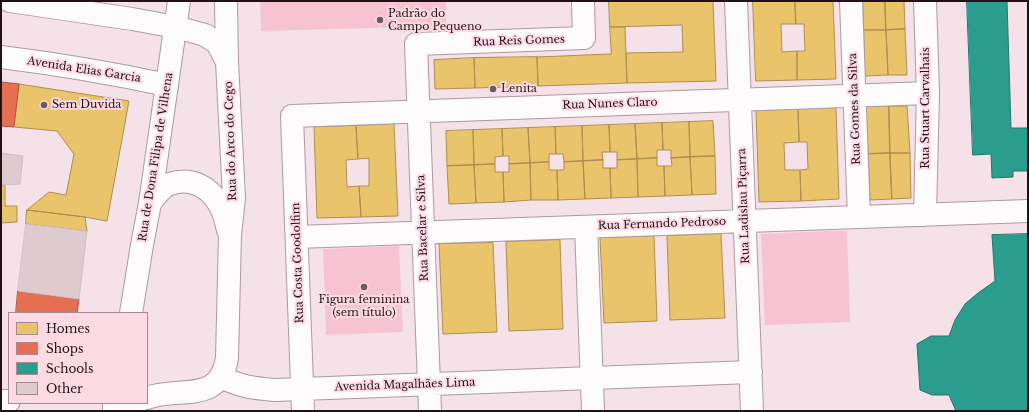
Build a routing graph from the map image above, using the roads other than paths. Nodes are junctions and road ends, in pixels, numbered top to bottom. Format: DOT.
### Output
graph roads {
  1 [pos="10,1"];
  2 [pos="179,1"];
  3 [pos="226,1"];
  4 [pos="583,1"];
  5 [pos="736,1"];
  6 [pos="851,1"];
  7 [pos="925,1"];
  8 [pos="176,27"];
  9 [pos="416,44"];
  10 [pos="1,57"];
  11 [pos="227,62"];
  12 [pos="167,85"];
  13 [pos="928,93"];
  14 [pos="855,96"];
  15 [pos="740,100"];
  16 [pos="419,111"];
  17 [pos="292,116"];
  18 [pos="150,203"];
  19 [pos="1028,211"];
  20 [pos="926,215"];
  21 [pos="859,217"];
  22 [pos="745,221"];
  23 [pos="586,227"];
  24 [pos="423,233"];
  25 [pos="230,235"];
  26 [pos="297,237"];
  27 [pos="131,312"];
  28 [pos="751,372"];
  29 [pos="221,377"];
  30 [pos="592,378"];
  31 [pos="148,382"];
  32 [pos="429,385"];
  33 [pos="302,390"];
  34 [pos="170,393"];
  35 [pos="148,398"];
  36 [pos="136,404"];
  37 [pos="125,411"];
  38 [pos="303,411"];
  39 [pos="430,411"];
  40 [pos="593,411"];
  41 [pos="752,411"];
  1 -- 8 [label="street"];
  2 -- 8 [label="street, Rua de Dona Filipa de Vilhena"];
  3 -- 11 [label="street, Rua do Arco do Cego"];
  4 -- 9 [label="street, Rua Reis Gomes"];
  5 -- 15 [label="street, Rua Ladislau Piçarra"];
  6 -- 14 [label="street, Rua Gomes da Silva"];
  7 -- 13 [label="street, Rua Stuart Carvalhais"];
  8 -- 11 [label="street"];
  8 -- 12 [label="street, Rua de Dona Filipa de Vilhena"];
  9 -- 16 [label="street, Rua Bacelar e Silva"];
  10 -- 12 [label="street, Avenida Elias Garcia"];
  11 -- 25 [label="street, Rua do Arco do Cego"];
  12 -- 18 [label="street, Rua de Dona Filipa de Vilhena"];
  13 -- 14 [label="street, Rua Nunes Claro"];
  13 -- 20 [label="street, Rua Stuart Carvalhais"];
  14 -- 15 [label="street, Rua Nunes Claro"];
  14 -- 21 [label="street, Rua Gomes da Silva"];
  15 -- 16 [label="street, Rua Nunes Claro"];
  15 -- 22 [label="street, Rua Ladislau Piçarra"];
  16 -- 17 [label="street, Rua Nunes Claro"];
  16 -- 24 [label="street, Rua Bacelar e Silva"];
  17 -- 26 [label="street, Rua Costa Goodolfim"];
  18 -- 25 [label="street"];
  18 -- 27 [label="street, Rua de Dona Filipa de Vilhena"];
  19 -- 20 [label="street, Rua Fernando Pedroso"];
  20 -- 21 [label="street, Rua Fernando Pedroso"];
  21 -- 22 [label="street, Rua Fernando Pedroso"];
  22 -- 23 [label="street, Rua Fernando Pedroso"];
  22 -- 28 [label="street, Rua Ladislau Piçarra"];
  23 -- 24 [label="street, Rua Fernando Pedroso"];
  23 -- 30 [label="street"];
  24 -- 26 [label="street, Rua Fernando Pedroso"];
  24 -- 32 [label="street, Rua Bacelar e Silva"];
  25 -- 29 [label="street, Rua do Arco do Cego"];
  26 -- 33 [label="street, Rua Costa Goodolfim"];
  28 -- 30 [label="street, Avenida Magalhães Lima"];
  28 -- 41 [label="street, Rua Ladislau Piçarra"];
  29 -- 33 [label="street, Avenida Magalhães Lima"];
  29 -- 34 [label="street"];
  30 -- 32 [label="street, Avenida Magalhães Lima"];
  30 -- 40 [label="street"];
  31 -- 34 [label="street"];
  32 -- 33 [label="street, Avenida Magalhães Lima"];
  32 -- 39 [label="street, Rua Bacelar e Silva"];
  33 -- 38 [label="street, Rua Costa Goodolfim"];
  34 -- 35 [label="street"];
  36 -- 37 [label="street"];
}
